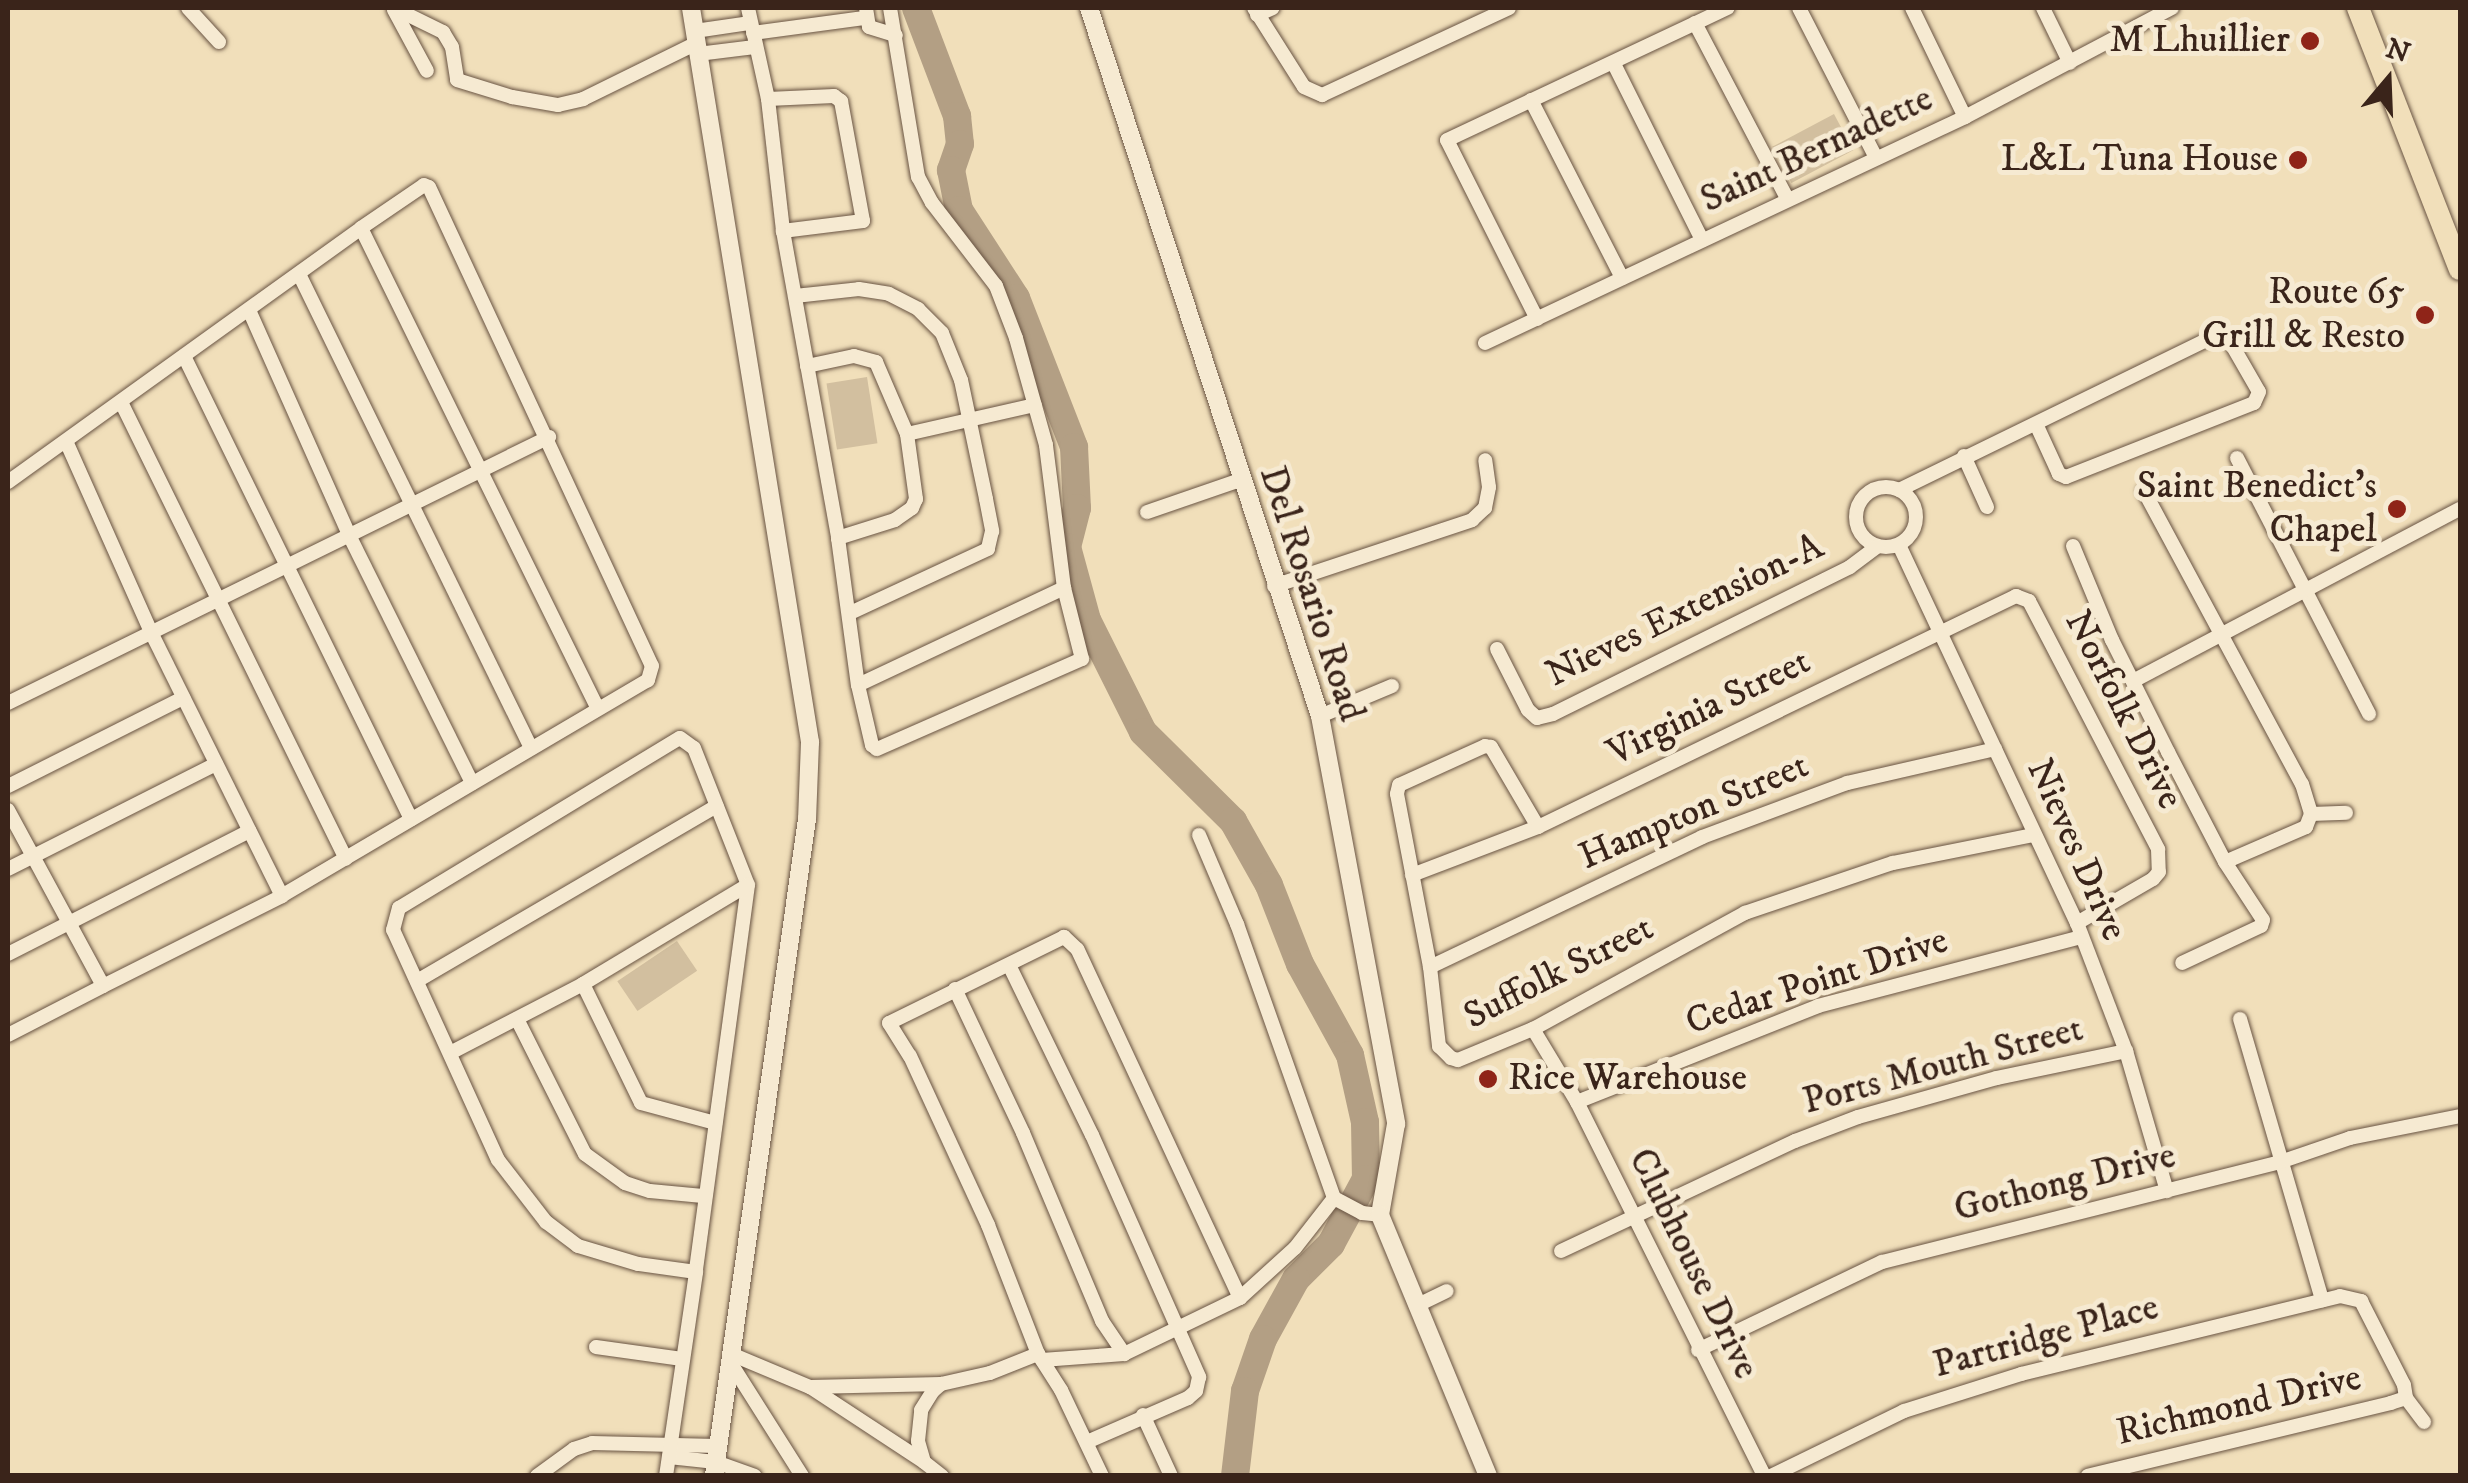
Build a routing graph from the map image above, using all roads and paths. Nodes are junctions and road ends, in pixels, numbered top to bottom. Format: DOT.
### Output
graph roads {
  1 [pos="188,8"];
  2 [pos="393,8"];
  3 [pos="691,8"];
  4 [pos="890,8"];
  5 [pos="1089,8"];
  6 [pos="1273,8"];
  7 [pos="1509,8"];
  8 [pos="1726,8"];
  9 [pos="1799,8"];
  10 [pos="1912,8"];
  11 [pos="2042,8"];
  12 [pos="2172,8"];
  13 [pos="2358,8"];
  14 [pos="1256,11"];
  15 [pos="865,13"];
  16 [pos="1695,23"];
  17 [pos="752,28"];
  18 [pos="896,35"];
  19 [pos="219,42"];
  20 [pos="697,43"];
  21 [pos="2070,63"];
  22 [pos="1614,64"];
  23 [pos="427,71"];
  24 [pos="768,99"];
  25 [pos="1532,100"];
  26 [pos="1964,116"];
  27 [pos="1876,158"];
  28 [pos="1787,198"];
  29 [pos="361,228"];
  30 [pos="783,231"];
  31 [pos="1702,240"];
  32 [pos="2460,269"];
  33 [pos="299,274"];
  34 [pos="1622,278"];
  35 [pos="795,296"];
  36 [pos="249,310"];
  37 [pos="1537,319"];
  38 [pos="1485,343"];
  39 [pos="184,356"];
  40 [pos="807,366"];
  41 [pos="122,402"];
  42 [pos="1035,405"];
  43 [pos="971,422"];
  44 [pos="2036,424"];
  45 [pos="906,434"];
  46 [pos="549,438"];
  47 [pos="66,441"];
  48 [pos="1964,456"];
  49 [pos="2237,458"];
  50 [pos="1485,460"];
  51 [pos="478,472"];
  52 [pos="1240,480"];
  53 [pos="8,482"];
  54 [pos="1899,490"];
  55 [pos="2144,492"];
  56 [pos="413,504"];
  57 [pos="1987,507"];
  58 [pos="2460,509"];
  59 [pos="1147,512"];
  60 [pos="349,535"];
  61 [pos="838,538"];
  62 [pos="1900,545"];
  63 [pos="1876,546"];
  64 [pos="2073,546"];
  65 [pos="285,566"];
  66 [pos="1274,586"];
  67 [pos="1064,588"];
  68 [pos="2308,588"];
  69 [pos="217,600"];
  70 [pos="2030,601"];
  71 [pos="850,614"];
  72 [pos="1942,631"];
  73 [pos="151,632"];
  74 [pos="2225,635"];
  75 [pos="1497,649"];
  76 [pos="2135,680"];
  77 [pos="858,685"];
  78 [pos="1392,686"];
  79 [pos="184,698"];
  80 [pos="8,703"];
  81 [pos="598,709"];
  82 [pos="2369,714"];
  83 [pos="1320,716"];
  84 [pos="531,748"];
  85 [pos="1994,749"];
  86 [pos="216,764"];
  87 [pos="472,783"];
  88 [pos="8,786"];
  89 [pos="716,806"];
  90 [pos="8,810"];
  91 [pos="2346,813"];
  92 [pos="2311,814"];
  93 [pos="412,819"];
  94 [pos="1538,827"];
  95 [pos="249,831"];
  96 [pos="1200,835"];
  97 [pos="2034,835"];
  98 [pos="2158,848"];
  99 [pos="32,855"];
  100 [pos="346,859"];
  101 [pos="2225,862"];
  102 [pos="8,868"];
  103 [pos="1412,876"];
  104 [pos="748,885"];
  105 [pos="282,896"];
  106 [pos="69,922"];
  107 [pos="2079,930"];
  108 [pos="8,954"];
  109 [pos="2182,963"];
  110 [pos="1009,965"];
  111 [pos="1430,967"];
  112 [pos="417,981"];
  113 [pos="583,984"];
  114 [pos="103,986"];
  115 [pos="955,990"];
  116 [pos="2240,1019"];
  117 [pos="518,1020"];
  118 [pos="1534,1029"];
  119 [pos="8,1035"];
  120 [pos="2126,1051"];
  121 [pos="452,1052"];
  122 [pos="1577,1102"];
  123 [pos="2460,1116"];
  124 [pos="715,1123"];
  125 [pos="2283,1162"];
  126 [pos="2167,1191"];
  127 [pos="703,1196"];
  128 [pos="1337,1200"];
  129 [pos="1371,1214"];
  130 [pos="1633,1219"];
  131 [pos="1560,1251"];
  132 [pos="696,1272"];
  133 [pos="1448,1292"];
  134 [pos="2350,1296"];
  135 [pos="1240,1298"];
  136 [pos="2322,1300"];
  137 [pos="1416,1306"];
  138 [pos="1179,1330"];
  139 [pos="596,1347"];
  140 [pos="1698,1350"];
  141 [pos="1124,1354"];
  142 [pos="1040,1357"];
  143 [pos="731,1358"];
  144 [pos="682,1359"];
  145 [pos="942,1384"];
  146 [pos="810,1387"];
  147 [pos="2406,1398"];
  148 [pos="1143,1414"];
  149 [pos="2424,1422"];
  150 [pos="1087,1442"];
  151 [pos="670,1451"];
  152 [pos="715,1461"];
  153 [pos="924,1462"];
  154 [pos="537,1476"];
  155 [pos="666,1476"];
  156 [pos="755,1476"];
  157 [pos="802,1476"];
  158 [pos="942,1476"];
  159 [pos="1102,1476"];
  160 [pos="1171,1476"];
  161 [pos="1488,1476"];
  162 [pos="1768,1476"];
  163 [pos="2088,1476"];
  1 -- 19 [label="street"];
  2 -- 20 [label="street"];
  2 -- 23 [label="street"];
  3 -- 20 [label="main road"];
  4 -- 18 [label="street"];
  5 -- 52 [label="main road, Del Rosario Road"];
  6 -- 14 [label="street"];
  7 -- 14 [label="street"];
  8 -- 16 [label="street"];
  9 -- 27 [label="street"];
  10 -- 26 [label="street"];
  11 -- 21 [label="street"];
  12 -- 21 [label="street, Saint Bernadette"];
  13 -- 32 [label="highway"];
  15 -- 17 [label="street"];
  15 -- 18 [label="street"];
  16 -- 22 [label="street"];
  16 -- 28 [label="street"];
  17 -- 20 [label="street"];
  17 -- 20 [label="street"];
  17 -- 24 [label="street"];
  18 -- 42 [label="street"];
  20 -- 143 [label="main road"];
  21 -- 26 [label="street, Saint Bernadette"];
  22 -- 25 [label="street"];
  22 -- 31 [label="street"];
  24 -- 30 [label="street"];
  24 -- 30 [label="street"];
  25 -- 34 [label="street"];
  25 -- 37 [label="street"];
  26 -- 27 [label="street, Saint Bernadette"];
  27 -- 28 [label="street, Saint Bernadette"];
  28 -- 31 [label="street, Saint Bernadette"];
  29 -- 33 [label="street"];
  29 -- 46 [label="street"];
  29 -- 51 [label="street"];
  30 -- 35 [label="street"];
  31 -- 34 [label="street, Saint Bernadette"];
  33 -- 36 [label="street"];
  33 -- 56 [label="street"];
  34 -- 37 [label="street, Saint Bernadette"];
  35 -- 40 [label="street"];
  35 -- 43 [label="street"];
  36 -- 39 [label="street"];
  36 -- 60 [label="street"];
  37 -- 38 [label="street, Saint Bernadette"];
  39 -- 41 [label="street"];
  39 -- 65 [label="street"];
  40 -- 45 [label="street"];
  40 -- 61 [label="street"];
  41 -- 47 [label="street"];
  41 -- 69 [label="street"];
  42 -- 43 [label="street"];
  42 -- 67 [label="street"];
  43 -- 45 [label="street"];
  43 -- 71 [label="street"];
  44 -- 44 [label="street"];
  44 -- 48 [label="street"];
  45 -- 61 [label="street"];
  46 -- 51 [label="street"];
  46 -- 81 [label="street"];
  47 -- 53 [label="street"];
  47 -- 73 [label="street"];
  48 -- 54 [label="street"];
  48 -- 57 [label="street"];
  49 -- 68 [label="street"];
  50 -- 66 [label="street"];
  51 -- 56 [label="street"];
  51 -- 81 [label="street"];
  52 -- 59 [label="street"];
  52 -- 66 [label="main road, Del Rosario Road"];
  54 -- 62 [label="street"];
  54 -- 63 [label="street"];
  55 -- 74 [label="street"];
  56 -- 60 [label="street"];
  56 -- 84 [label="street"];
  58 -- 68 [label="street"];
  60 -- 65 [label="street"];
  60 -- 87 [label="street"];
  61 -- 71 [label="street"];
  62 -- 63 [label="street"];
  62 -- 72 [label="street, Nieves Drive"];
  63 -- 75 [label="street, Nieves Extension-A"];
  64 -- 76 [label="street"];
  65 -- 69 [label="street"];
  65 -- 93 [label="street"];
  66 -- 83 [label="main road, Del Rosario Road"];
  67 -- 77 [label="street"];
  67 -- 77 [label="street"];
  68 -- 74 [label="street"];
  68 -- 82 [label="street"];
  69 -- 73 [label="street"];
  69 -- 100 [label="street"];
  70 -- 72 [label="street, Virginia Street"];
  70 -- 98 [label="street, Norfolk Drive"];
  71 -- 77 [label="street"];
  72 -- 85 [label="street, Nieves Drive"];
  72 -- 94 [label="street, Virginia Street"];
  73 -- 79 [label="street"];
  73 -- 80 [label="street"];
  74 -- 76 [label="street"];
  74 -- 92 [label="street"];
  76 -- 101 [label="street"];
  78 -- 83 [label="street"];
  79 -- 86 [label="street"];
  79 -- 88 [label="street"];
  81 -- 84 [label="street"];
  83 -- 129 [label="main road, Del Rosario Road"];
  84 -- 87 [label="street"];
  85 -- 97 [label="street, Nieves Drive"];
  85 -- 111 [label="street, Hampton Street"];
  86 -- 95 [label="street"];
  86 -- 99 [label="street"];
  87 -- 93 [label="street"];
  89 -- 104 [label="street"];
  89 -- 112 [label="street"];
  89 -- 112 [label="street"];
  90 -- 99 [label="street"];
  91 -- 92 [label="street"];
  92 -- 101 [label="street"];
  93 -- 100 [label="street"];
  94 -- 103 [label="street, Virginia Street"];
  94 -- 103 [label="street, Suffolk Street"];
  95 -- 105 [label="street"];
  95 -- 106 [label="street"];
  96 -- 128 [label="street"];
  97 -- 107 [label="street, Nieves Drive"];
  97 -- 118 [label="street, Suffolk Street"];
  98 -- 107 [label="street, Cedar Point Drive"];
  99 -- 102 [label="street"];
  99 -- 106 [label="street"];
  100 -- 105 [label="street"];
  101 -- 109 [label="street"];
  103 -- 111 [label="street, Suffolk Street"];
  104 -- 113 [label="street"];
  104 -- 124 [label="street"];
  105 -- 114 [label="street"];
  106 -- 108 [label="street"];
  106 -- 114 [label="street"];
  107 -- 120 [label="street, Nieves Drive"];
  107 -- 122 [label="street, Cedar Point Drive"];
  110 -- 115 [label="street"];
  110 -- 135 [label="street"];
  110 -- 138 [label="street"];
  111 -- 118 [label="street, Suffolk Street"];
  112 -- 121 [label="street"];
  113 -- 117 [label="street"];
  113 -- 124 [label="street"];
  114 -- 119 [label="street"];
  115 -- 141 [label="street"];
  115 -- 142 [label="street"];
  116 -- 125 [label="street"];
  117 -- 121 [label="street"];
  117 -- 127 [label="street"];
  118 -- 122 [label="street, Clubhouse Drive"];
  120 -- 126 [label="street, Nieves Drive"];
  120 -- 130 [label="street, Ports Mouth Street"];
  121 -- 132 [label="street"];
  122 -- 130 [label="street, Clubhouse Drive"];
  123 -- 125 [label="street, Gothong Drive"];
  124 -- 127 [label="street"];
  125 -- 126 [label="street, Gothong Drive"];
  125 -- 136 [label="street"];
  126 -- 140 [label="street, Gothong Drive"];
  127 -- 132 [label="street"];
  128 -- 129 [label="street"];
  128 -- 135 [label="street"];
  129 -- 137 [label="main road"];
  130 -- 131 [label="street, Ports Mouth Street"];
  130 -- 140 [label="street, Clubhouse Drive"];
  132 -- 144 [label="street"];
  133 -- 137 [label="street"];
  134 -- 136 [label="street, Partridge Place"];
  134 -- 147 [label="street, Richmond Drive"];
  135 -- 138 [label="street"];
  136 -- 162 [label="street, Partridge Place"];
  137 -- 161 [label="main road"];
  138 -- 141 [label="street"];
  138 -- 148 [label="street"];
  139 -- 144 [label="street"];
  140 -- 162 [label="street, Clubhouse Drive"];
  141 -- 142 [label="street"];
  142 -- 145 [label="street"];
  142 -- 150 [label="street"];
  143 -- 146 [label="street"];
  143 -- 152 [label="main road"];
  143 -- 157 [label="street"];
  144 -- 151 [label="street"];
  145 -- 146 [label="street"];
  145 -- 153 [label="street"];
  146 -- 153 [label="street"];
  147 -- 149 [label="street, Richmond Drive"];
  147 -- 163 [label="street, Richmond Drive"];
  148 -- 150 [label="street"];
  148 -- 160 [label="street"];
  150 -- 159 [label="street"];
  151 -- 152 [label="street"];
  151 -- 154 [label="street"];
  151 -- 155 [label="street"];
  152 -- 156 [label="street"];
  153 -- 158 [label="street"];
}
